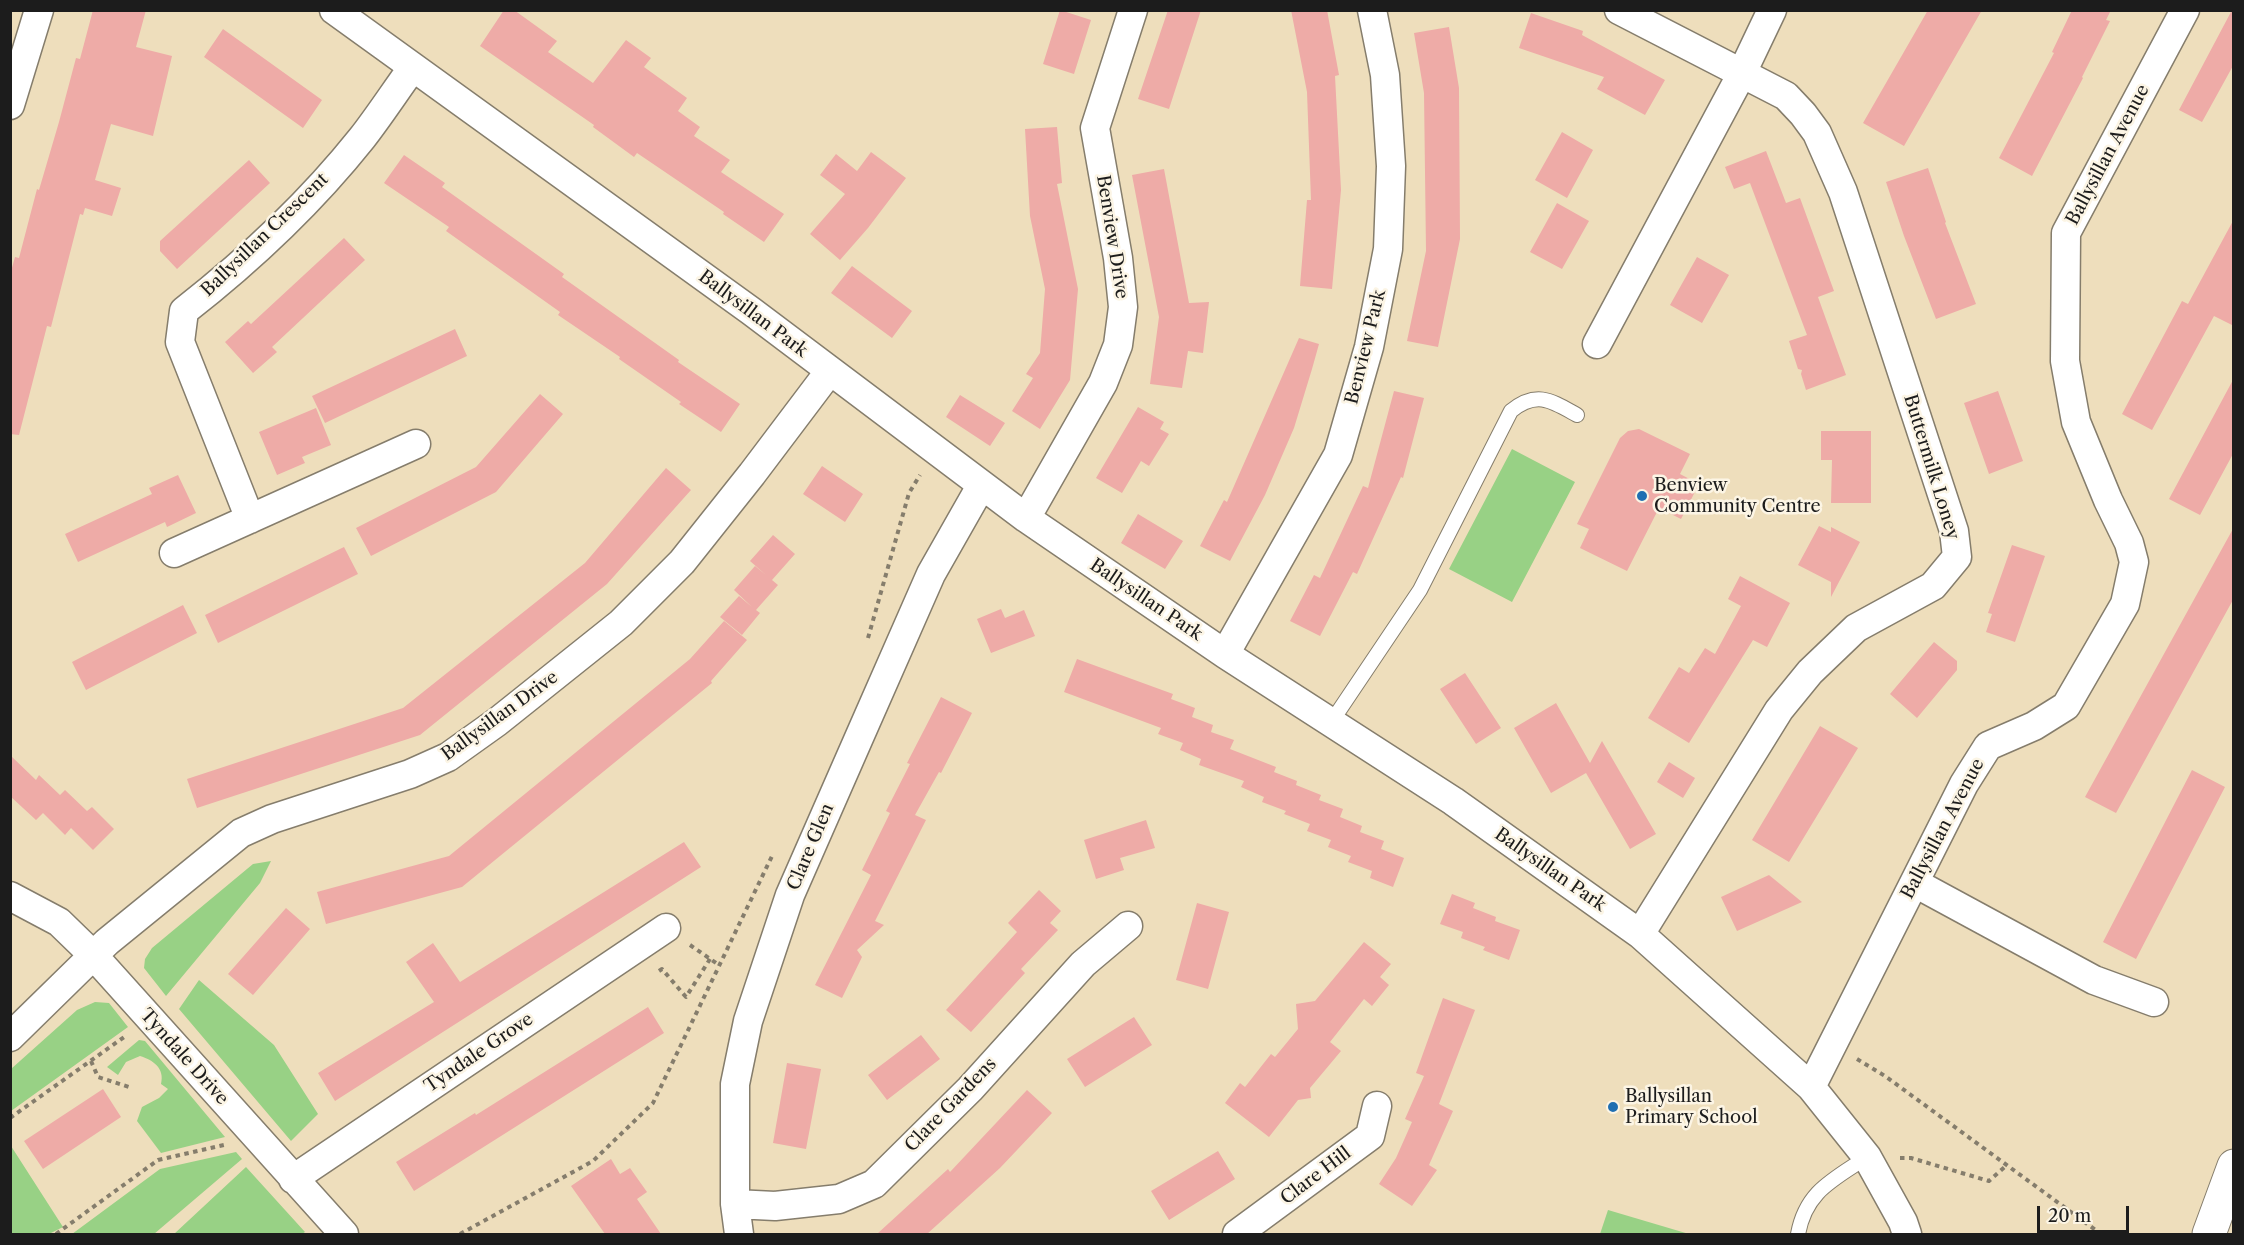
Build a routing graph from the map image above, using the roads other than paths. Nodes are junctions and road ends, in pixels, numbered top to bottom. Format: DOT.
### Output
graph roads {
  1 [pos="39,10"];
  2 [pos="334,10"];
  3 [pos="1132,10"];
  4 [pos="1372,10"];
  5 [pos="1619,10"];
  6 [pos="1772,10"];
  7 [pos="2185,10"];
  8 [pos="413,67"];
  9 [pos="1741,75"];
  10 [pos="10,105"];
  11 [pos="1597,344"];
  12 [pos="829,372"];
  13 [pos="1577,415"];
  14 [pos="416,444"];
  15 [pos="981,486"];
  16 [pos="250,519"];
  17 [pos="1026,519"];
  18 [pos="174,553"];
  19 [pos="1225,654"];
  20 [pos="1332,722"];
  21 [pos="1915,883"];
  22 [pos="10,896"];
  23 [pos="1128,926"];
  24 [pos="666,928"];
  25 [pos="1641,934"];
  26 [pos="93,955"];
  27 [pos="2154,1002"];
  28 [pos="10,1037"];
  29 [pos="1811,1087"];
  30 [pos="1377,1106"];
  31 [pos="1867,1157"];
  32 [pos="2234,1166"];
  33 [pos="293,1179"];
  34 [pos="735,1204"];
  35 [pos="344,1234"];
  36 [pos="739,1234"];
  37 [pos="1237,1234"];
  38 [pos="1798,1234"];
  39 [pos="1907,1234"];
  40 [pos="2209,1234"];
  1 -- 10 [label="street"];
  2 -- 8 [label="street, Ballysillan Park"];
  3 -- 17 [label="street, Benview Drive"];
  4 -- 19 [label="street, Benview Park"];
  5 -- 9 [label="street, Buttermilk Loney"];
  6 -- 9 [label="street"];
  7 -- 21 [label="street, Ballysillan Avenue"];
  8 -- 12 [label="street, Ballysillan Park"];
  8 -- 16 [label="street, Ballysillan Crescent"];
  9 -- 11 [label="street"];
  9 -- 25 [label="street, Buttermilk Loney"];
  12 -- 15 [label="street, Ballysillan Park"];
  12 -- 26 [label="street, Ballysillan Drive"];
  13 -- 20 [label="lane"];
  14 -- 16 [label="street"];
  15 -- 17 [label="street, Ballysillan Park"];
  15 -- 34 [label="street, Clare Glen"];
  16 -- 18 [label="street"];
  17 -- 19 [label="street, Ballysillan Park"];
  19 -- 20 [label="street, Ballysillan Park"];
  20 -- 25 [label="street, Ballysillan Park"];
  21 -- 27 [label="street"];
  21 -- 29 [label="street, Ballysillan Avenue"];
  22 -- 26 [label="street, Tyndale Drive"];
  23 -- 34 [label="street, Clare Gardens"];
  24 -- 33 [label="street, Tyndale Grove"];
  25 -- 29 [label="street, Ballysillan Park"];
  26 -- 28 [label="street, Ballysillan Drive"];
  26 -- 33 [label="street, Tyndale Drive"];
  29 -- 31 [label="street, Ballysillan Park"];
  30 -- 37 [label="street, Clare Hill"];
  31 -- 38 [label="lane"];
  31 -- 39 [label="street, Ballysillan Park"];
  32 -- 40 [label="main road"];
  33 -- 35 [label="street, Tyndale Drive"];
  34 -- 36 [label="street, Clare Glen"];
}
